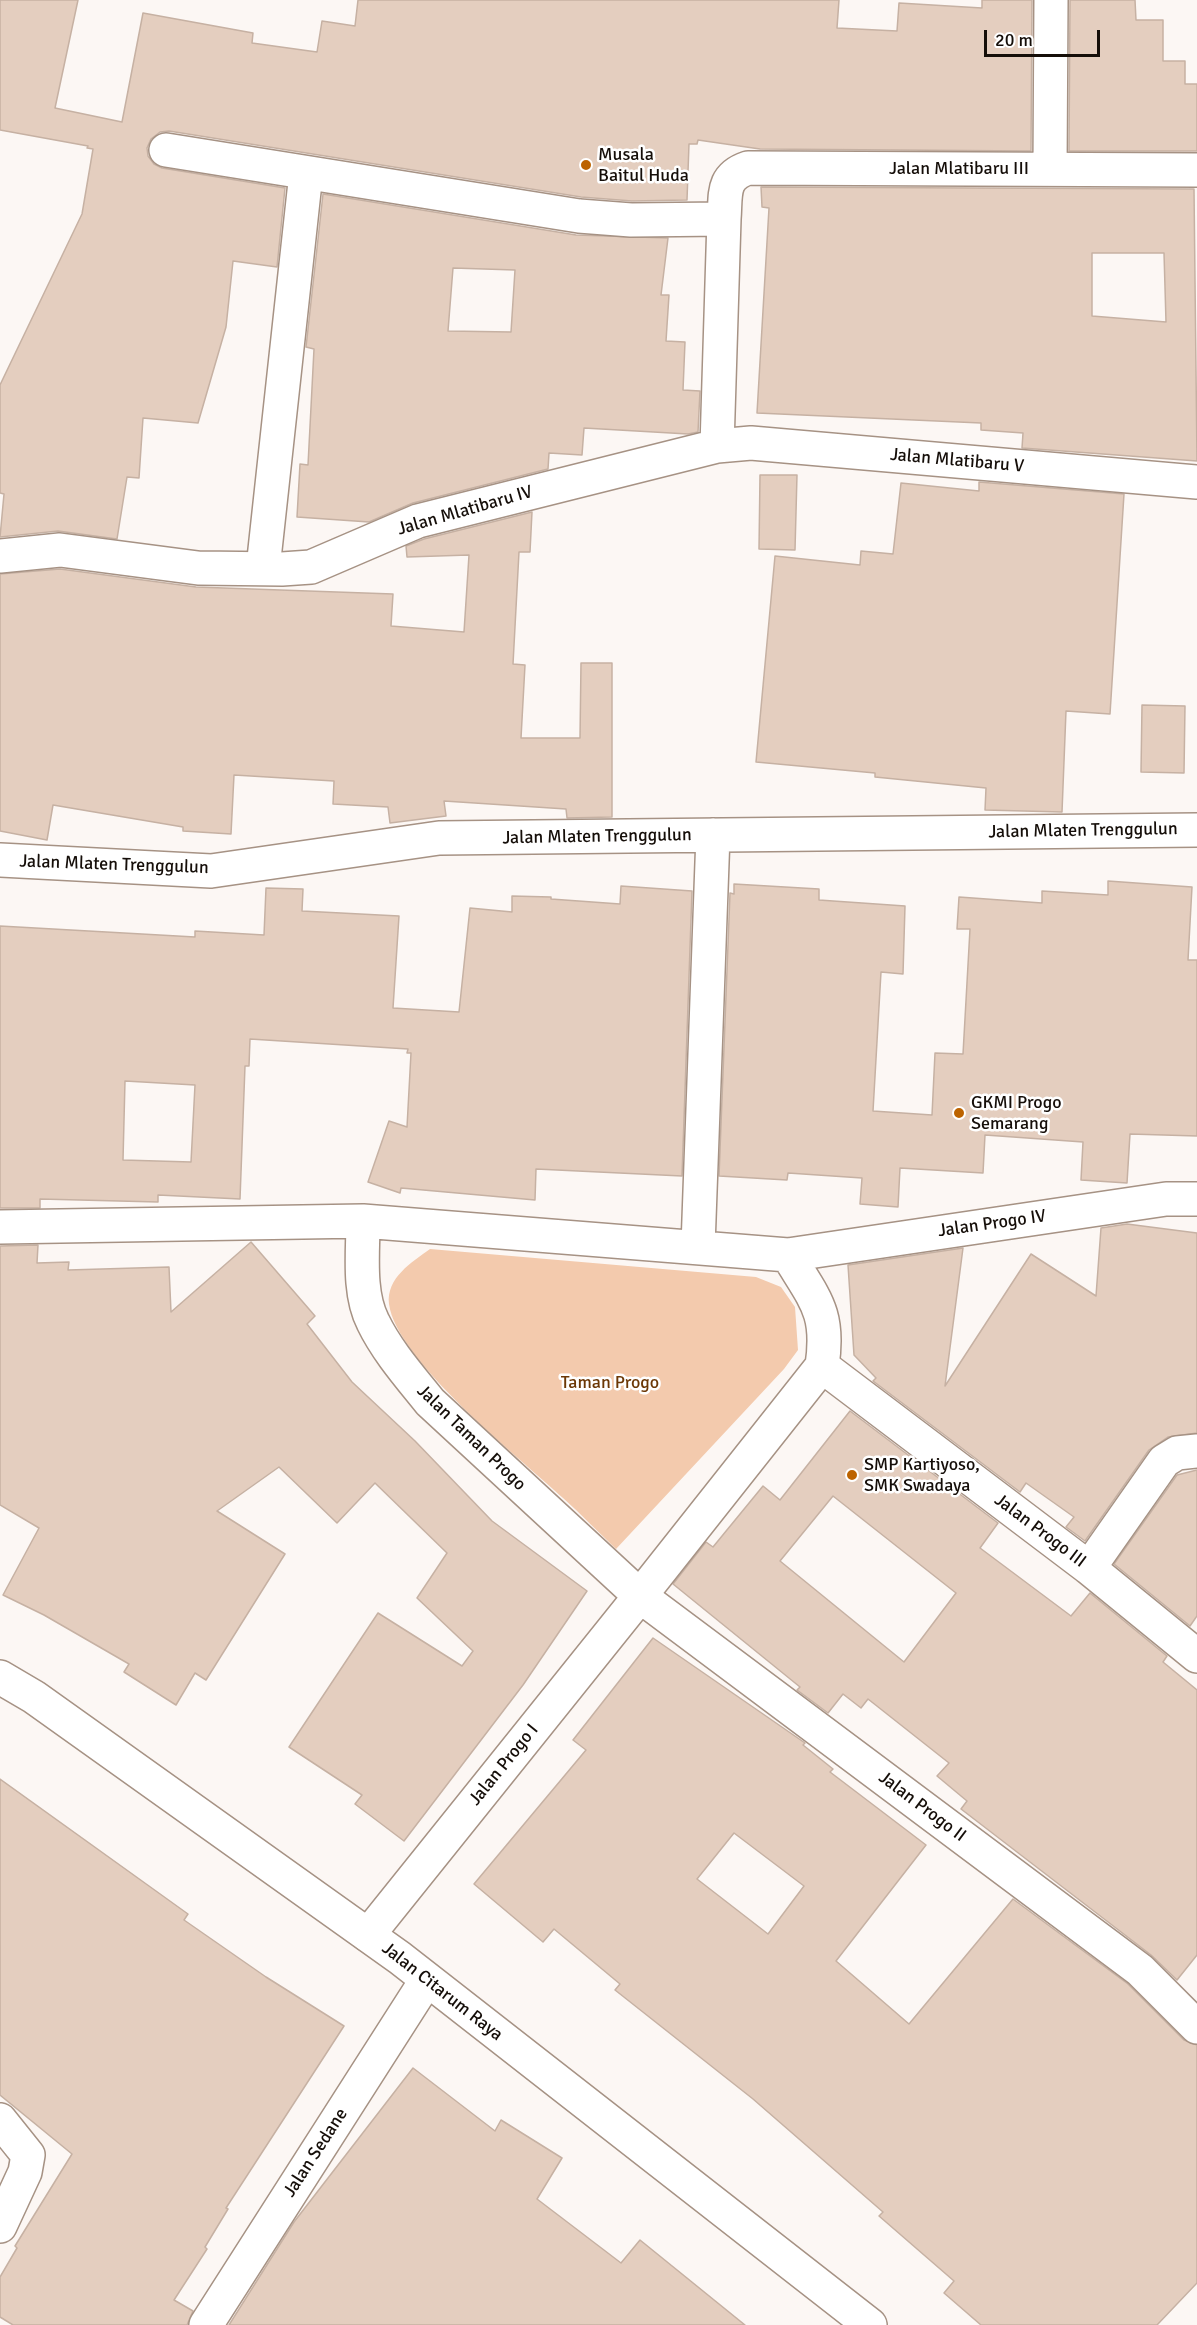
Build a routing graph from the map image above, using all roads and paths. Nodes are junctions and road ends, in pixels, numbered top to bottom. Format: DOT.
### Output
graph roads {
  1 [pos="1051,0"];
  2 [pos="166,150"];
  3 [pos="1050,169"];
  4 [pos="1197,170"];
  5 [pos="306,173"];
  6 [pos="724,219"];
  7 [pos="717,446"];
  8 [pos="1197,482"];
  9 [pos="0,556"];
  10 [pos="263,568"];
  11 [pos="1197,830"];
  12 [pos="713,835"];
  13 [pos="0,860"];
  14 [pos="1197,1199"];
  15 [pos="363,1221"];
  16 [pos="0,1227"];
  17 [pos="698,1246"];
  18 [pos="788,1255"];
  19 [pos="822,1366"];
  20 [pos="1197,1451"];
  21 [pos="1089,1568"];
  22 [pos="640,1596"];
  23 [pos="1197,1656"];
  24 [pos="0,1677"];
  25 [pos="368,1935"];
  26 [pos="426,1981"];
  27 [pos="1191,2010"];
  28 [pos="10,2131"];
  29 [pos="0,2226"];
  30 [pos="213,2323"];
  31 [pos="870,2325"];
  1 -- 3 [label="street"];
  2 -- 5 [label="street"];
  3 -- 4 [label="street, Jalan Mlatibaru III"];
  3 -- 6 [label="street, Jalan Mlatibaru III"];
  5 -- 6 [label="street"];
  5 -- 10 [label="street"];
  6 -- 7 [label="street"];
  7 -- 8 [label="street, Jalan Mlatibaru V"];
  7 -- 10 [label="street, Jalan Mlatibaru IV"];
  9 -- 10 [label="street, Jalan Mlatibaru IV"];
  11 -- 12 [label="street, Jalan Mlaten Trenggulun"];
  12 -- 13 [label="street, Jalan Mlaten Trenggulun"];
  12 -- 17 [label="street"];
  14 -- 18 [label="street, Jalan Progo IV"];
  15 -- 16 [label="street"];
  15 -- 17 [label="street"];
  15 -- 22 [label="street, Jalan Taman Progo"];
  17 -- 18 [label="street"];
  18 -- 19 [label="street"];
  19 -- 21 [label="street, Jalan Progo III"];
  19 -- 22 [label="street"];
  20 -- 21 [label="street"];
  21 -- 23 [label="street, Jalan Progo III"];
  22 -- 25 [label="street, Jalan Progo I"];
  22 -- 27 [label="street, Jalan Progo II"];
  24 -- 25 [label="street, Jalan Citarum Raya"];
  25 -- 26 [label="street, Jalan Citarum Raya"];
  26 -- 30 [label="street, Jalan Sedane"];
  26 -- 31 [label="street, Jalan Citarum Raya"];
  28 -- 29 [label="street"];
}
